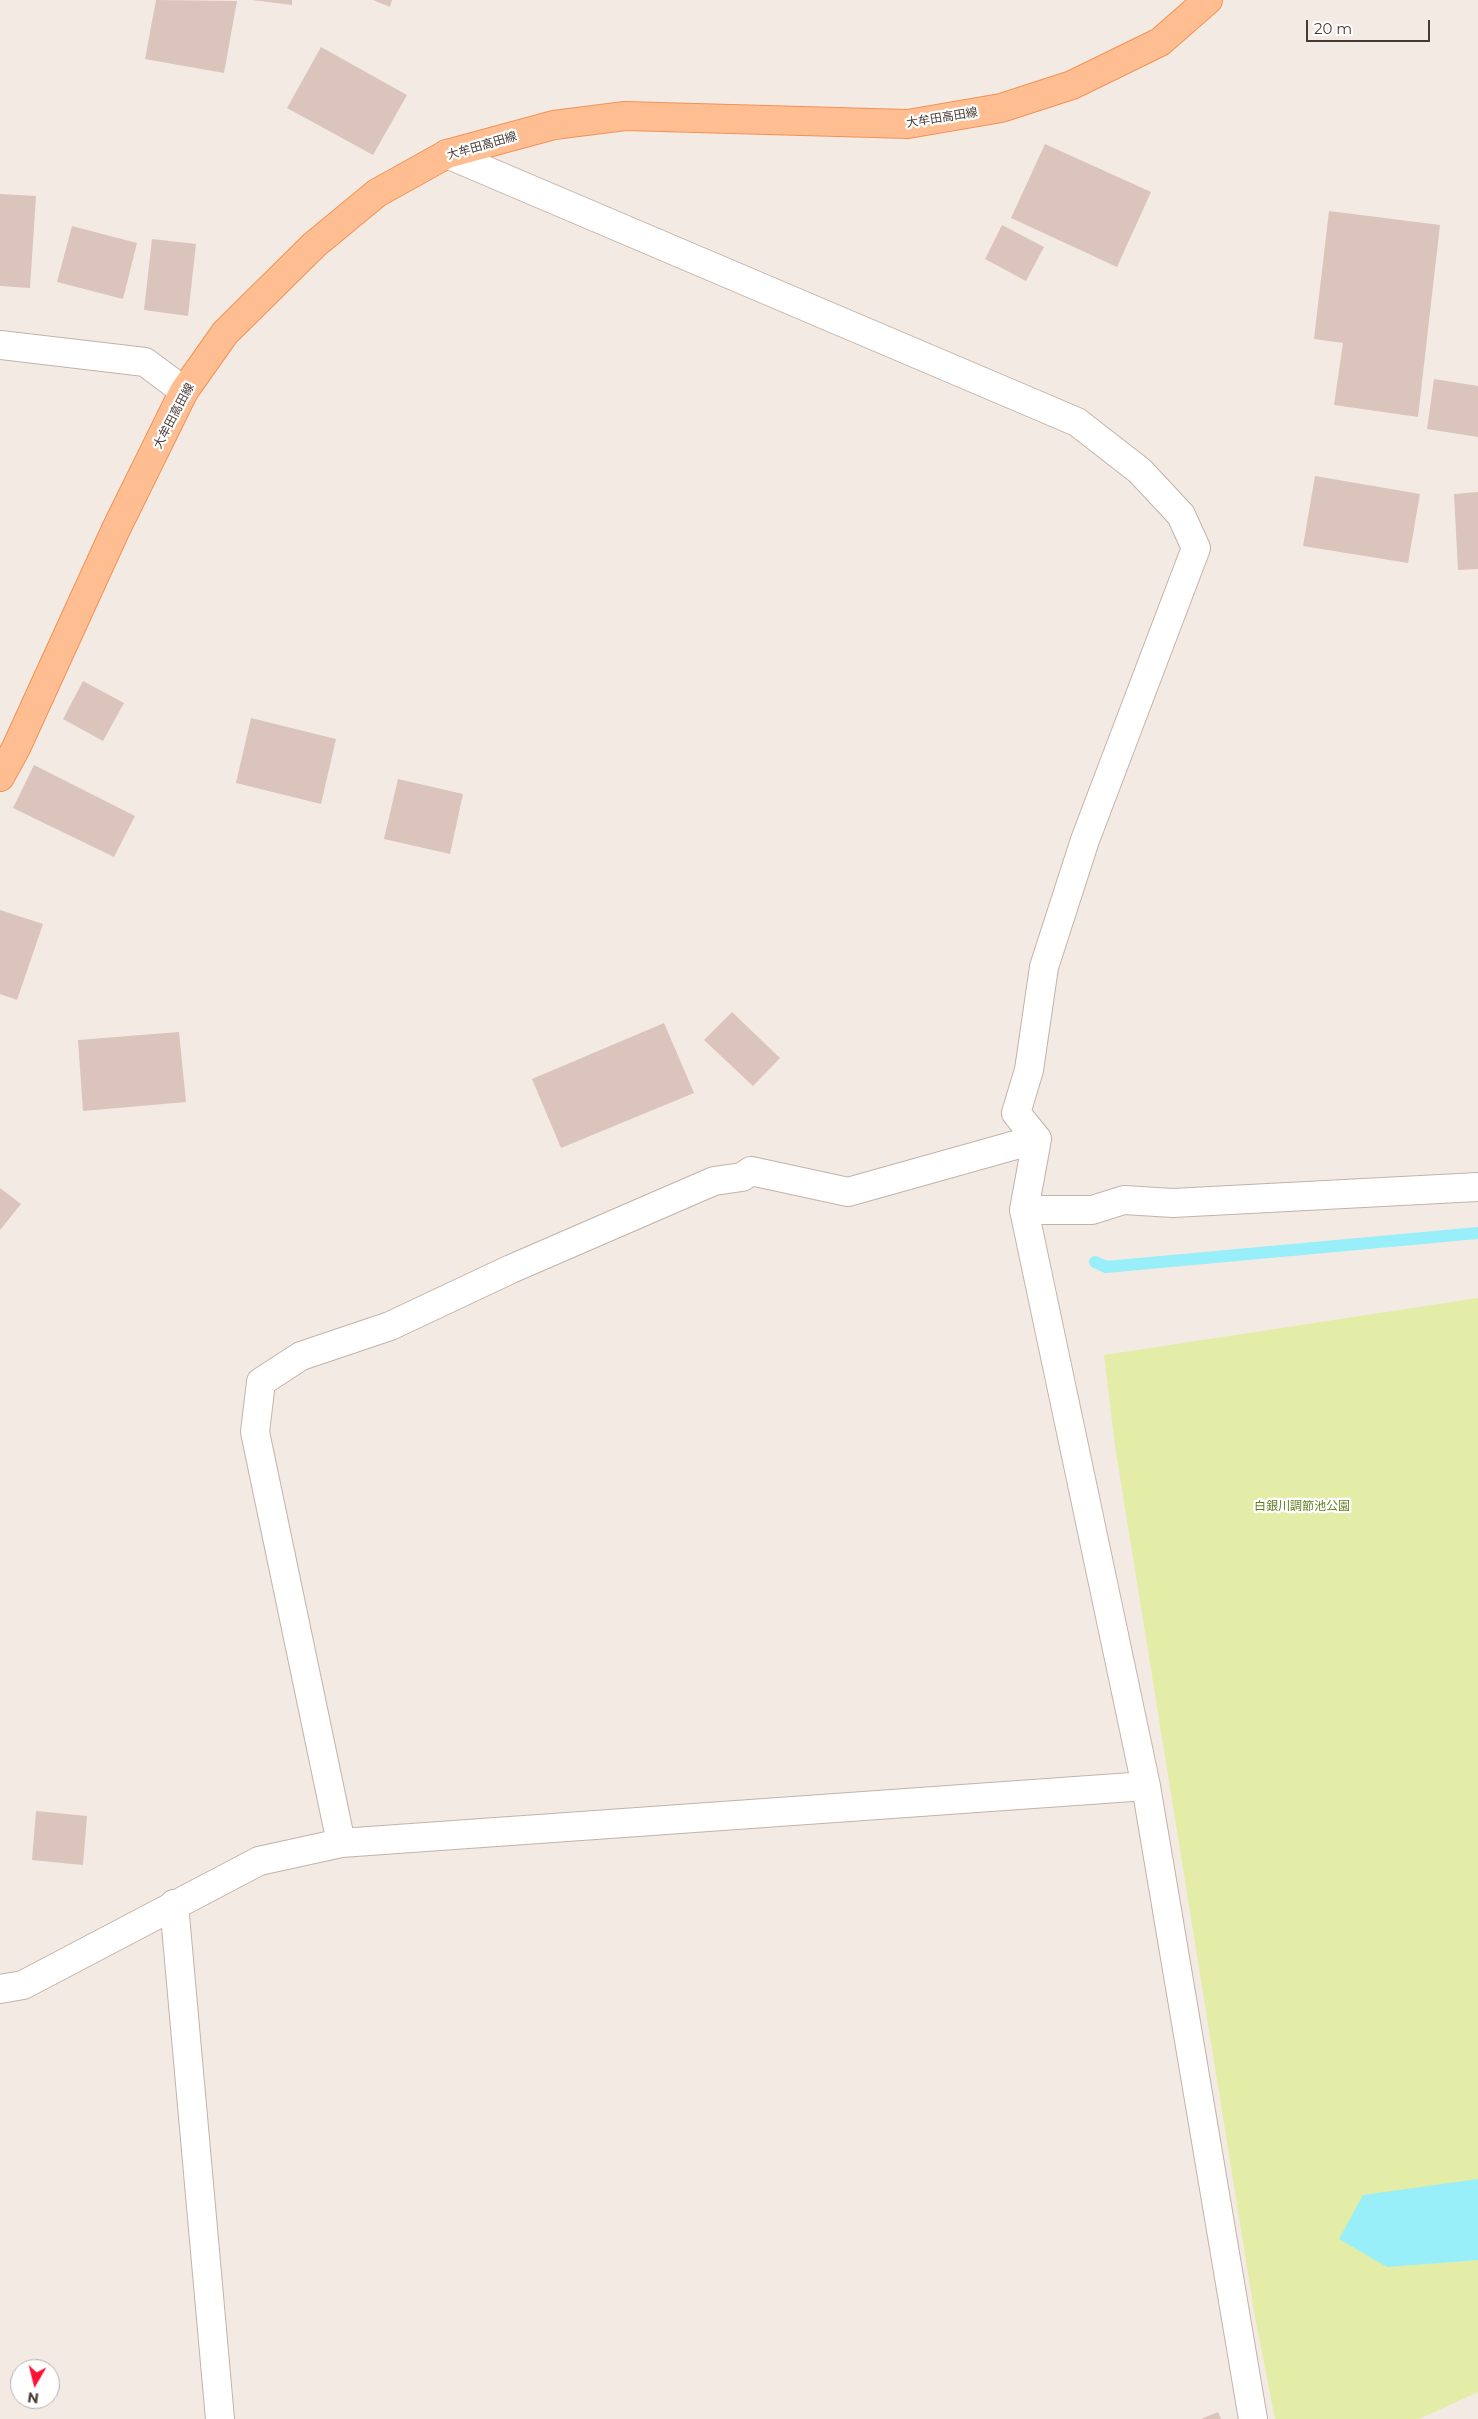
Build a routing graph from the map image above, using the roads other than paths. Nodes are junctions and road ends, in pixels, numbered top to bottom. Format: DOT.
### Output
graph roads {
  1 [pos="1208,0"];
  2 [pos="448,154"];
  3 [pos="0,345"];
  4 [pos="184,392"];
  5 [pos="0,777"];
  6 [pos="1037,1139"];
  7 [pos="1478,1187"];
  8 [pos="1024,1210"];
  9 [pos="1146,1786"];
  10 [pos="341,1843"];
  11 [pos="174,1904"];
  12 [pos="0,1988"];
  13 [pos="220,2419"];
  14 [pos="1253,2419"];
  1 -- 2 [label="main road, 大牟田高田線"];
  2 -- 4 [label="main road, 大牟田高田線"];
  2 -- 6 [label="street"];
  3 -- 4 [label="street"];
  4 -- 5 [label="main road, 大牟田高田線"];
  6 -- 8 [label="street"];
  6 -- 10 [label="street"];
  7 -- 8 [label="street"];
  8 -- 9 [label="street"];
  9 -- 10 [label="street"];
  9 -- 14 [label="street"];
  10 -- 11 [label="street"];
  11 -- 12 [label="street"];
  11 -- 13 [label="street"];
}
